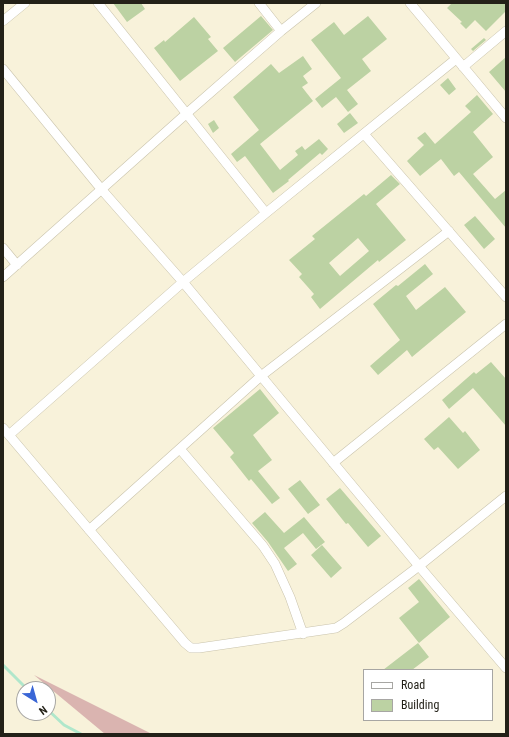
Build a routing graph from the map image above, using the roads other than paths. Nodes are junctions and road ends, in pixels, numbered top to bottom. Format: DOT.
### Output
graph roads {
  1 [pos="25,3"];
  2 [pos="98,3"];
  3 [pos="258,3"];
  4 [pos="316,3"];
  5 [pos="411,3"];
  6 [pos="3,21"];
  7 [pos="281,31"];
  8 [pos="506,31"];
  9 [pos="456,59"];
  10 [pos="463,67"];
  11 [pos="3,68"];
  12 [pos="186,114"];
  13 [pos="506,118"];
  14 [pos="364,134"];
  15 [pos="102,190"];
  16 [pos="266,212"];
  17 [pos="449,231"];
  18 [pos="3,248"];
  19 [pos="17,265"];
  20 [pos="3,277"];
  21 [pos="183,282"];
  22 [pos="506,297"];
  23 [pos="506,324"];
  24 [pos="261,376"];
  25 [pos="6,431"];
  26 [pos="180,449"];
  27 [pos="333,463"];
  28 [pos="506,496"];
  29 [pos="89,530"];
  30 [pos="419,566"];
  31 [pos="303,634"];
  32 [pos="504,662"];
  1 -- 6 [label="street"];
  2 -- 12 [label="street"];
  3 -- 7 [label="street"];
  4 -- 7 [label="street"];
  5 -- 9 [label="street"];
  7 -- 12 [label="street"];
  8 -- 10 [label="street"];
  9 -- 10 [label="street"];
  9 -- 14 [label="street"];
  10 -- 13 [label="street"];
  11 -- 15 [label="street"];
  12 -- 15 [label="street"];
  12 -- 16 [label="street"];
  14 -- 16 [label="street"];
  14 -- 17 [label="street"];
  15 -- 19 [label="street"];
  15 -- 21 [label="street"];
  16 -- 21 [label="street"];
  17 -- 22 [label="street"];
  17 -- 24 [label="street"];
  18 -- 19 [label="street"];
  19 -- 20 [label="street"];
  21 -- 24 [label="street"];
  21 -- 25 [label="street"];
  23 -- 27 [label="street"];
  24 -- 26 [label="street"];
  24 -- 27 [label="street"];
  25 -- 29 [label="street"];
  26 -- 29 [label="street"];
  26 -- 31 [label="street"];
  27 -- 30 [label="street"];
  28 -- 30 [label="street"];
  29 -- 31 [label="street"];
  30 -- 31 [label="street"];
  30 -- 32 [label="street"];
}
